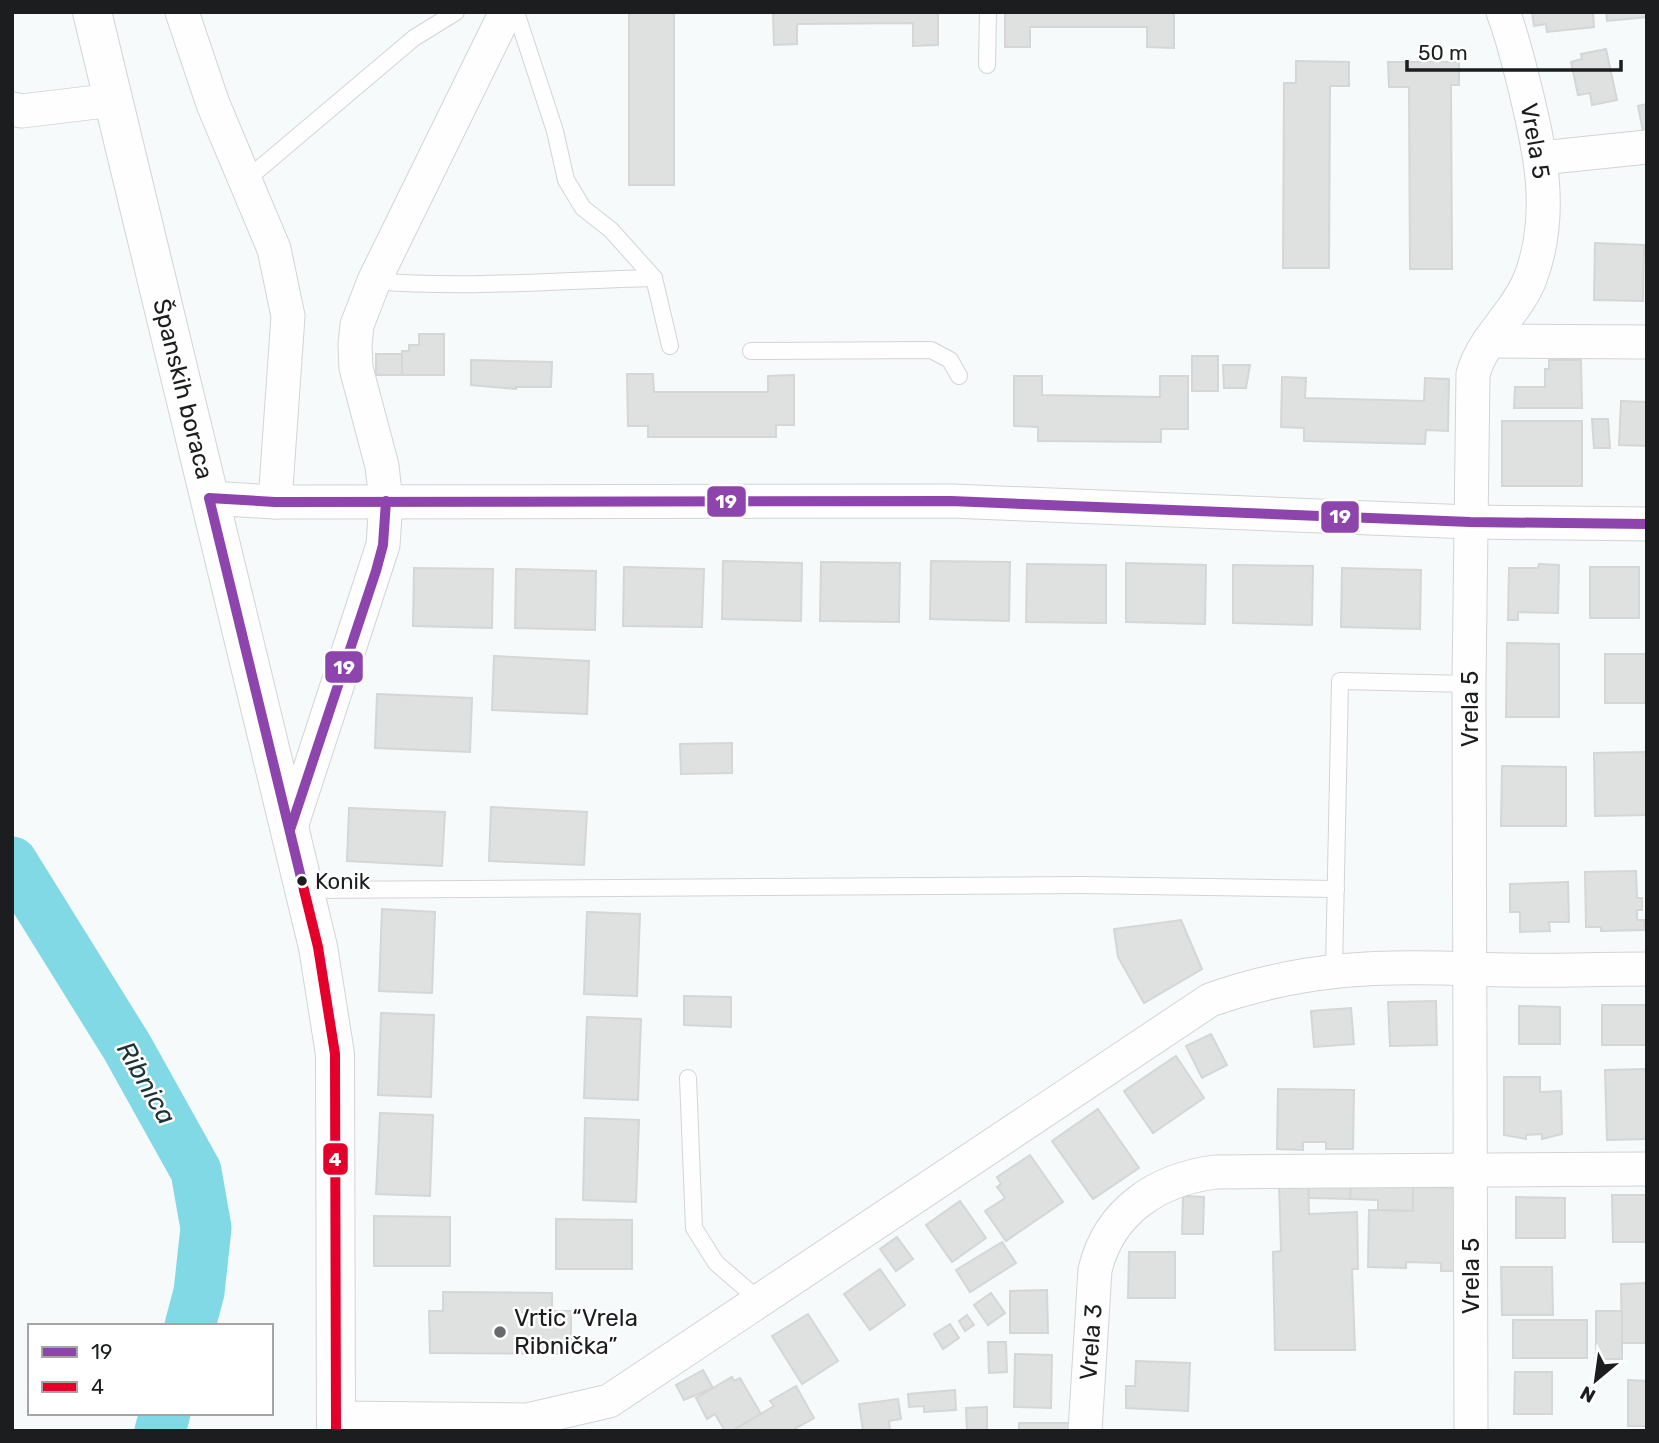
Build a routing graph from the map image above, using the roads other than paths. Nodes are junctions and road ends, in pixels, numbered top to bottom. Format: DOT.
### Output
graph roads {
  1 [pos="92,12"];
  2 [pos="182,12"];
  3 [pos="456,12"];
  4 [pos="506,12"];
  5 [pos="516,12"];
  6 [pos="988,12"];
  7 [pos="1503,12"];
  8 [pos="987,65"];
  9 [pos="113,100"];
  10 [pos="12,109"];
  11 [pos="1647,147"];
  12 [pos="1541,159"];
  13 [pos="246,180"];
  14 [pos="654,278"];
  15 [pos="374,281"];
  16 [pos="1489,341"];
  17 [pos="1647,342"];
  18 [pos="670,346"];
  19 [pos="751,351"];
  20 [pos="959,376"];
  21 [pos="209,498"];
  22 [pos="386,501"];
  23 [pos="275,502"];
  24 [pos="1470,522"];
  25 [pos="1647,524"];
  26 [pos="1469,684"];
  27 [pos="290,830"];
  28 [pos="304,890"];
  29 [pos="1336,890"];
  30 [pos="1647,969"];
  31 [pos="1334,970"];
  32 [pos="1471,970"];
  33 [pos="688,1078"];
  34 [pos="1471,1169"];
  35 [pos="1647,1169"];
  36 [pos="759,1300"];
  37 [pos="335,1424"];
  38 [pos="421,1425"];
  39 [pos="1085,1431"];
  40 [pos="1471,1431"];
  1 -- 9 [label="main road, Španskih boraca"];
  2 -- 13 [label="street"];
  3 -- 13 [label="lane"];
  4 -- 15 [label="street"];
  5 -- 14 [label="lane"];
  6 -- 8 [label="lane"];
  7 -- 12 [label="street, Vrela 5"];
  9 -- 10 [label="street"];
  9 -- 21 [label="main road, Španskih boraca"];
  11 -- 12 [label="street"];
  12 -- 16 [label="street, Vrela 5"];
  13 -- 23 [label="street"];
  14 -- 15 [label="lane"];
  14 -- 18 [label="lane"];
  15 -- 22 [label="street"];
  16 -- 17 [label="street"];
  16 -- 24 [label="street, Vrela 5"];
  19 -- 20 [label="lane"];
  21 -- 23 [label="street"];
  21 -- 27 [label="main road, Španskih boraca"];
  22 -- 23 [label="street"];
  22 -- 24 [label="street"];
  22 -- 27 [label="street"];
  24 -- 25 [label="street"];
  24 -- 26 [label="street, Vrela 5"];
  26 -- 29 [label="lane"];
  26 -- 32 [label="street, Vrela 5"];
  27 -- 28 [label="main road, Španskih boraca"];
  28 -- 29 [label="lane"];
  28 -- 37 [label="main road, Španskih boraca"];
  29 -- 31 [label="lane"];
  30 -- 32 [label="street"];
  31 -- 32 [label="street"];
  31 -- 36 [label="street"];
  32 -- 34 [label="street, Vrela 5"];
  33 -- 36 [label="lane"];
  34 -- 35 [label="street"];
  34 -- 39 [label="street, Vrela 3"];
  34 -- 40 [label="street, Vrela 5"];
  36 -- 38 [label="street"];
  37 -- 38 [label="street"];
}
